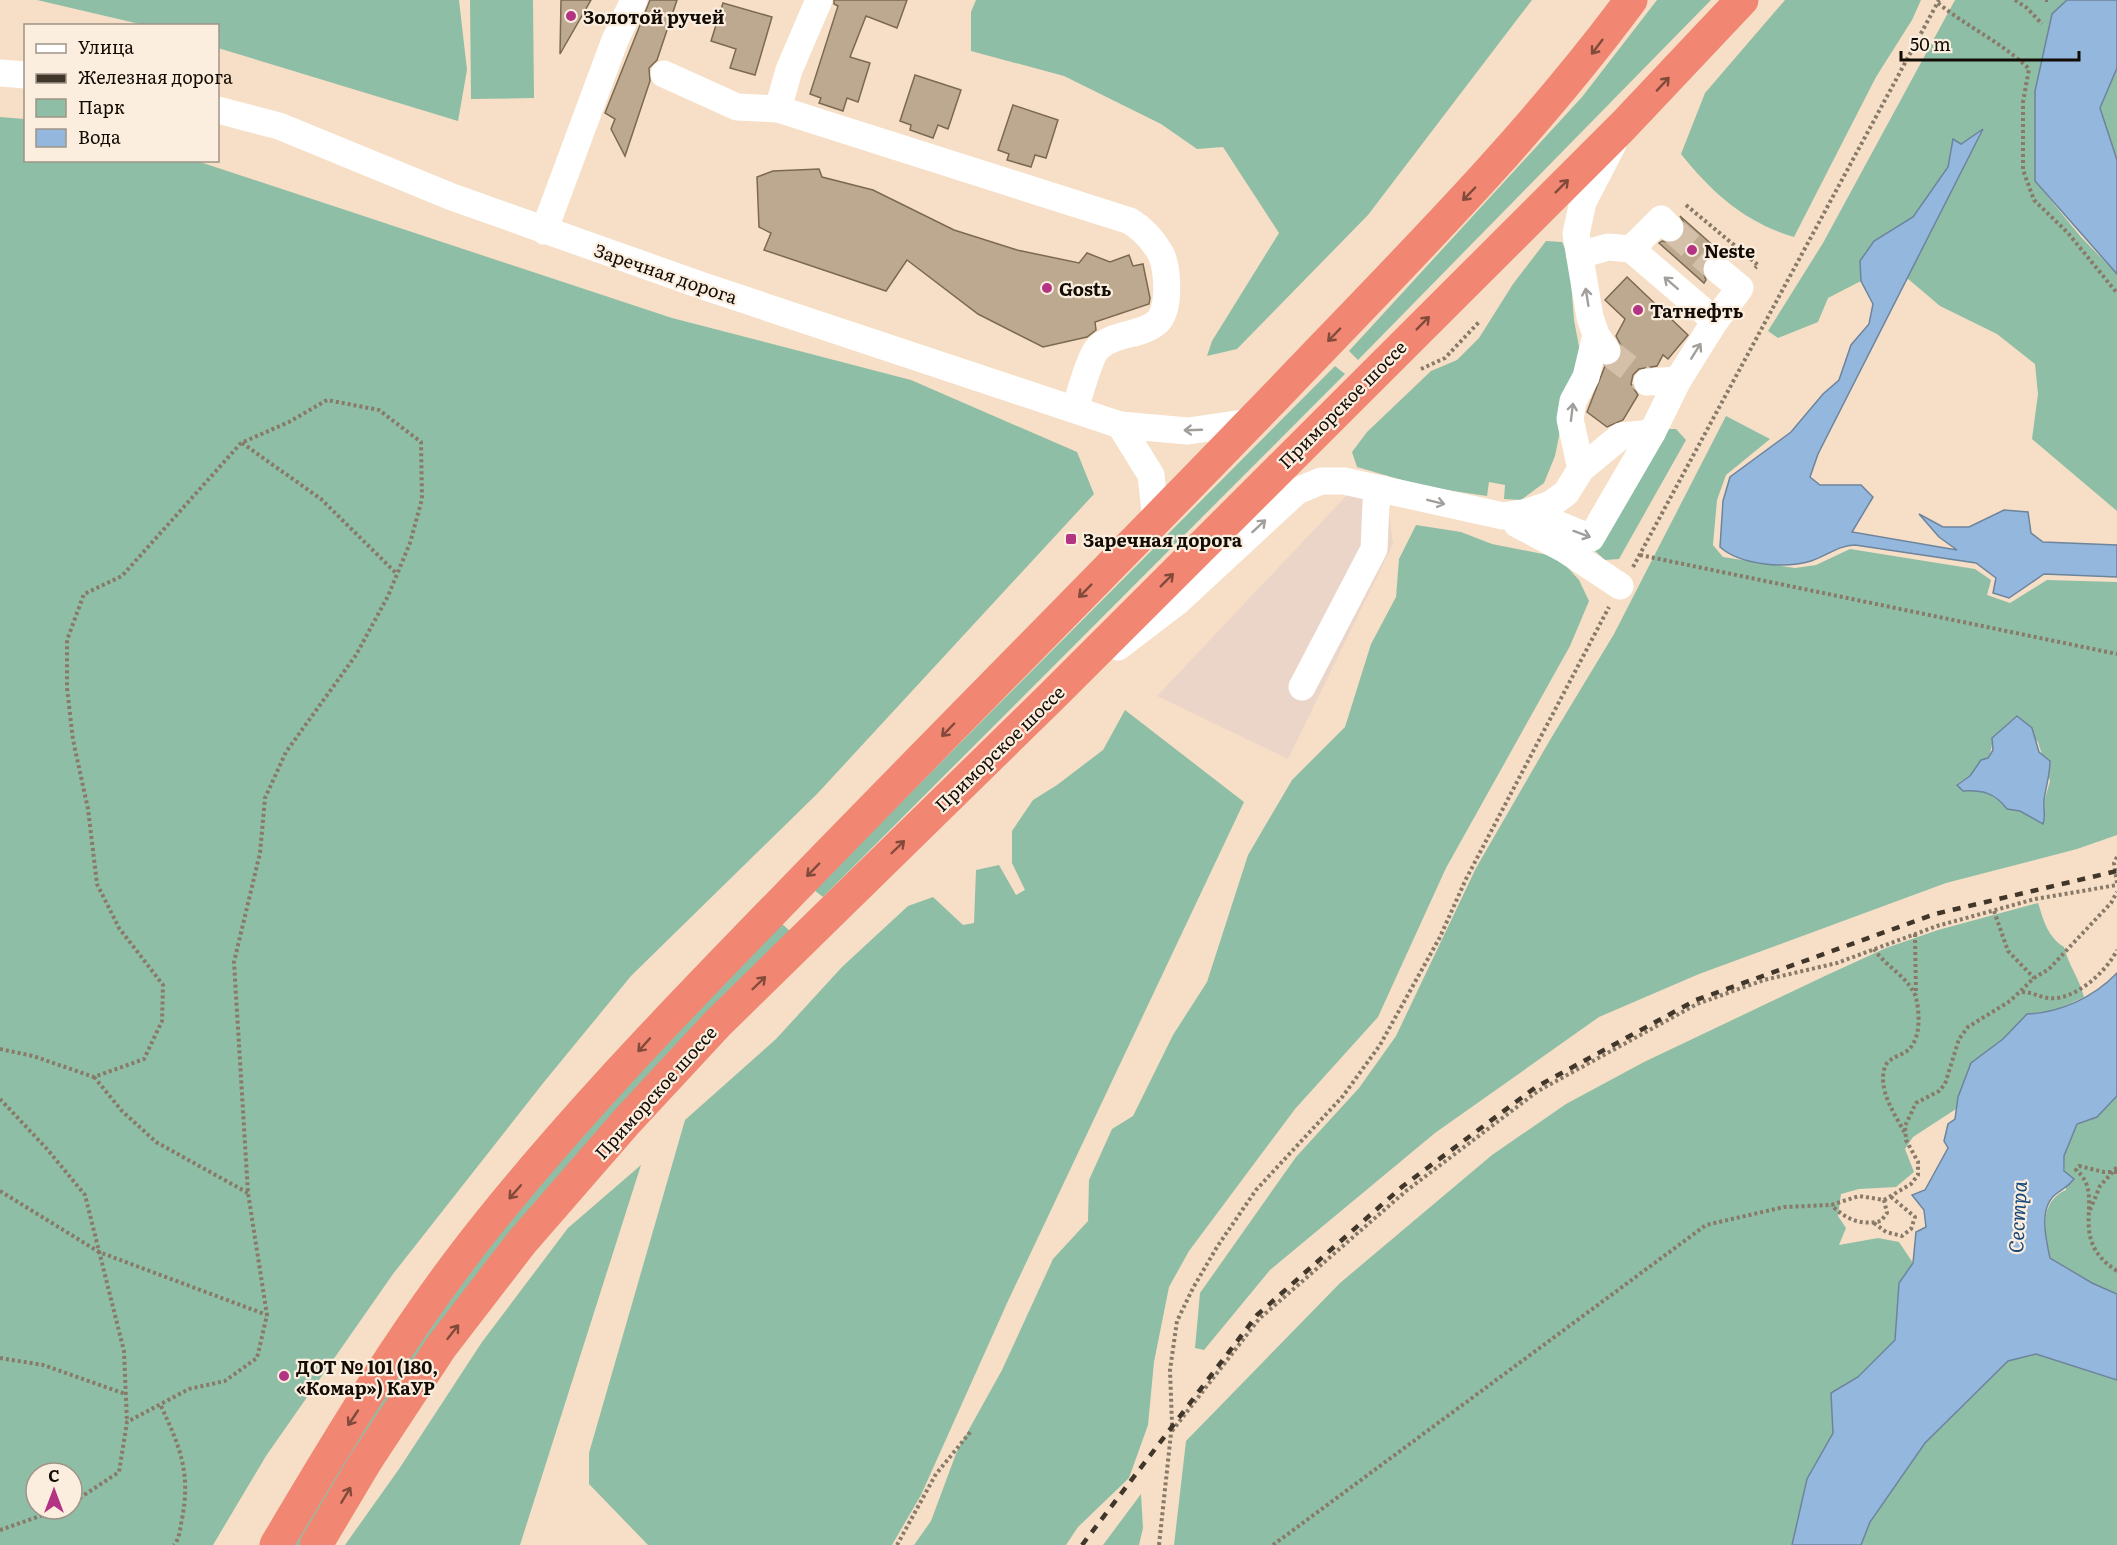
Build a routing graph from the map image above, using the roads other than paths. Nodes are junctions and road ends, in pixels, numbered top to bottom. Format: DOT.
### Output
graph roads {
  1 [pos="634,0"];
  2 [pos="819,0"];
  3 [pos="1632,0"];
  4 [pos="1742,0"];
  5 [pos="0,73"];
  6 [pos="664,74"];
  7 [pos="24,75"];
  8 [pos="778,109"];
  9 [pos="219,110"];
  10 [pos="1623,126"];
  11 [pos="1665,224"];
  12 [pos="544,231"];
  13 [pos="1631,249"];
  14 [pos="1580,255"];
  15 [pos="1717,269"];
  16 [pos="1715,321"];
  17 [pos="1677,380"];
  18 [pos="1647,382"];
  19 [pos="1075,408"];
  20 [pos="1250,422"];
  21 [pos="1120,424"];
  22 [pos="1652,433"];
  23 [pos="1581,469"];
  24 [pos="1383,489"];
  25 [pos="1515,514"];
  26 [pos="1156,520"];
  27 [pos="1620,586"];
  28 [pos="1302,687"];
  29 [pos="1052,696"];
  30 [pos="787,897"];
  31 [pos="817,926"];
  32 [pos="276,1545"];
  33 [pos="316,1545"];
  1 -- 12 [label="street"];
  2 -- 8 [label="street"];
  3 -- 20 [label="highway, one-way"];
  10 -- 4 [label="highway, Приморское шоссе, one-way"];
  5 -- 7 [label="street"];
  6 -- 8 [label="street"];
  8 -- 19 [label="street"];
  9 -- 12 [label="street, Заречная дорога"];
  10 -- 14 [label="street"];
  29 -- 10 [label="highway, Приморское шоссе, one-way"];
  11 -- 13 [label="street"];
  12 -- 19 [label="street, Заречная дорога"];
  13 -- 14 [label="street"];
  16 -- 13 [label="street, one-way"];
  23 -- 14 [label="street, one-way"];
  15 -- 16 [label="street"];
  17 -- 16 [label="street, one-way"];
  17 -- 18 [label="street"];
  17 -- 22 [label="street"];
  19 -- 21 [label="street, Заречная дорога"];
  20 -- 21 [label="street, Заречная дорога, one-way"];
  20 -- 26 [label="highway"];
  21 -- 26 [label="street"];
  22 -- 23 [label="street"];
  25 -- 22 [label="street, one-way"];
  23 -- 25 [label="street"];
  24 -- 25 [label="street, one-way"];
  24 -- 28 [label="street"];
  29 -- 24 [label="street, one-way"];
  25 -- 27 [label="street"];
  26 -- 30 [label="highway, one-way"];
  31 -- 29 [label="highway, Приморское шоссе, one-way"];
  30 -- 31 [label="highway"];
  30 -- 32 [label="highway, one-way"];
  33 -- 31 [label="highway, Приморское шоссе, one-way"];
}
